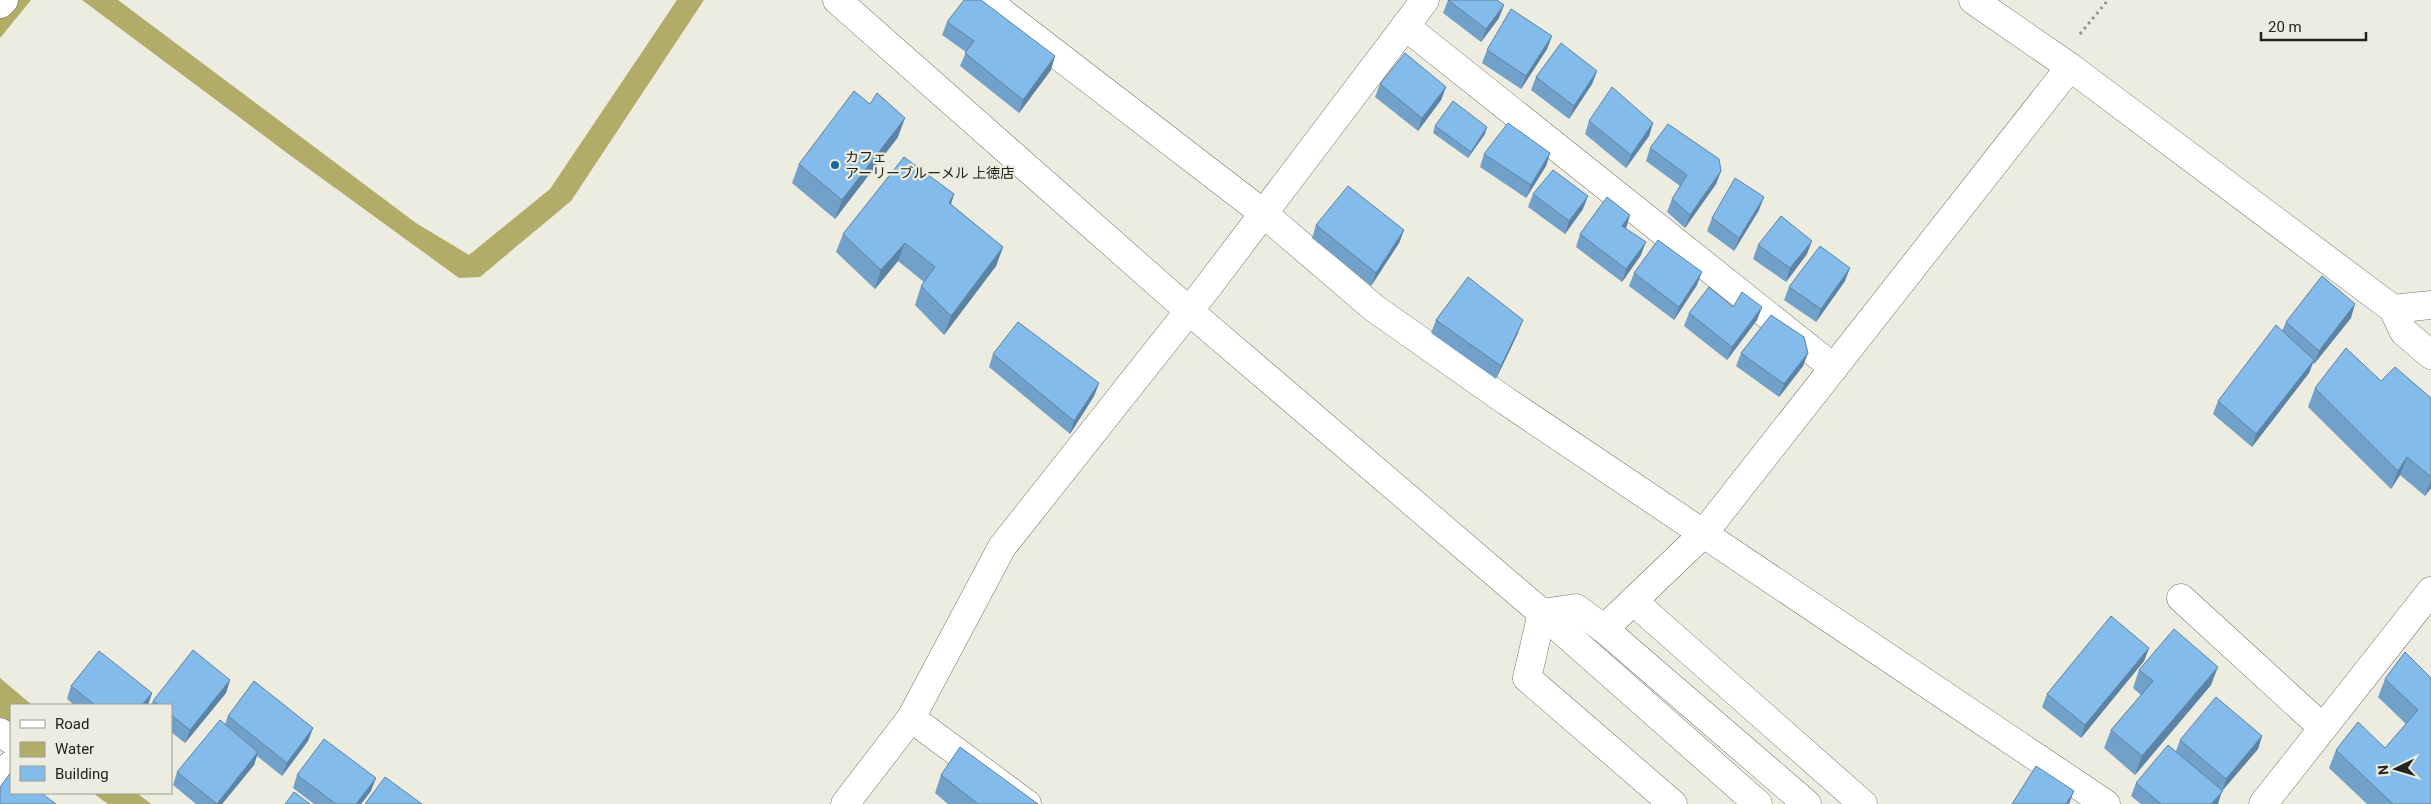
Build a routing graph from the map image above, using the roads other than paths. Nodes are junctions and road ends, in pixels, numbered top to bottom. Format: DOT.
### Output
graph roads {
  1 [pos="4,0"];
  2 [pos="837,0"];
  3 [pos="986,0"];
  4 [pos="1425,0"];
  5 [pos="1973,0"];
  6 [pos="0,4"];
  7 [pos="1405,26"];
  8 [pos="2064,63"];
  9 [pos="1263,213"];
  10 [pos="2431,305"];
  11 [pos="1188,310"];
  12 [pos="2393,310"];
  13 [pos="2431,355"];
  14 [pos="1834,368"];
  15 [pos="1703,534"];
  16 [pos="2431,591"];
  17 [pos="2181,598"];
  18 [pos="1633,602"];
  19 [pos="1542,613"];
  20 [pos="1604,629"];
  21 [pos="912,718"];
  22 [pos="2323,728"];
  23 [pos="10,766"];
  24 [pos="0,781"];
  25 [pos="845,804"];
  26 [pos="1027,804"];
  27 [pos="1673,804"];
  28 [pos="1758,804"];
  29 [pos="1808,804"];
  30 [pos="1863,804"];
  31 [pos="2106,804"];
  32 [pos="2263,804"];
  1 -- 6 [label="street"];
  2 -- 11 [label="street"];
  3 -- 9 [label="street"];
  4 -- 7 [label="street"];
  5 -- 8 [label="street"];
  7 -- 9 [label="street"];
  7 -- 14 [label="street"];
  8 -- 12 [label="street"];
  8 -- 14 [label="street"];
  9 -- 11 [label="street"];
  9 -- 15 [label="street"];
  10 -- 12 [label="street"];
  11 -- 19 [label="street"];
  11 -- 21 [label="street"];
  12 -- 13 [label="street"];
  14 -- 15 [label="street"];
  15 -- 18 [label="street"];
  15 -- 31 [label="street"];
  16 -- 22 [label="street"];
  17 -- 22 [label="street"];
  18 -- 20 [label="street"];
  18 -- 30 [label="street"];
  19 -- 20 [label="street"];
  19 -- 27 [label="street"];
  19 -- 28 [label="street"];
  20 -- 29 [label="street"];
  21 -- 25 [label="street"];
  21 -- 26 [label="street"];
  22 -- 32 [label="street"];
  23 -- 24 [label="street"];
}
